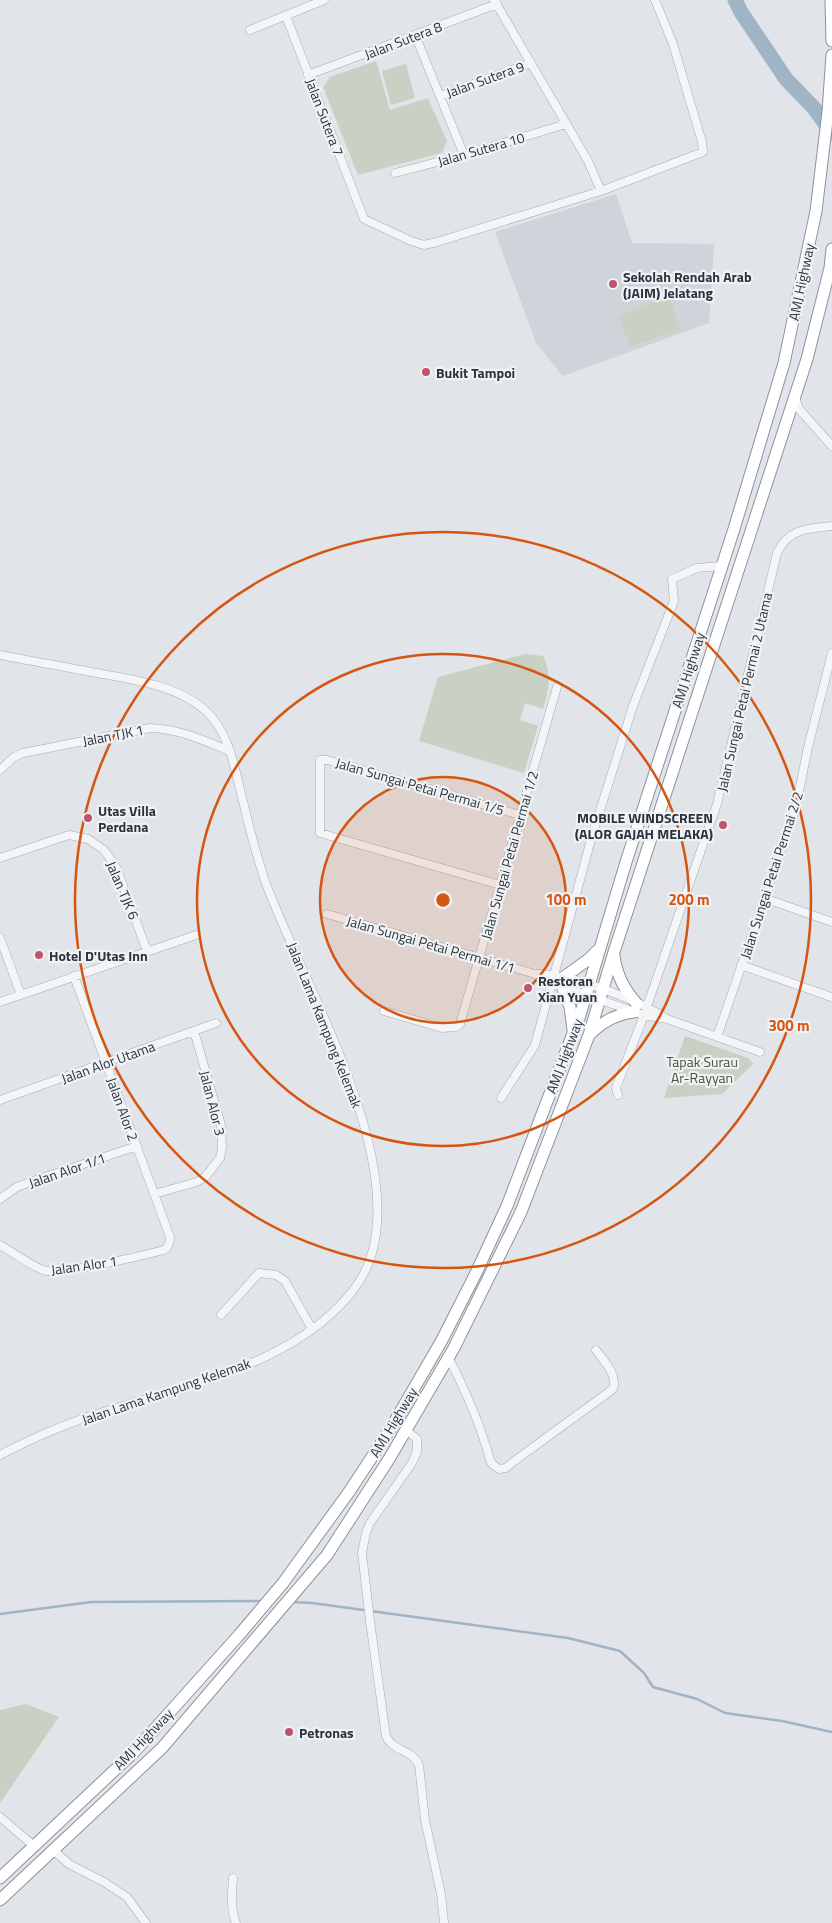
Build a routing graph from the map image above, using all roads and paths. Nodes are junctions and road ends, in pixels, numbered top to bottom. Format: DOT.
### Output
graph roads {
  1 [pos="324,0"];
  2 [pos="655,0"];
  3 [pos="831,0"];
  4 [pos="496,2"];
  5 [pos="309,3"];
  6 [pos="286,16"];
  7 [pos="250,30"];
  8 [pos="415,35"];
  9 [pos="832,41"];
  10 [pos="832,55"];
  11 [pos="531,63"];
  12 [pos="308,75"];
  13 [pos="440,96"];
  14 [pos="566,124"];
  15 [pos="464,155"];
  16 [pos="395,173"];
  17 [pos="601,191"];
  18 [pos="832,250"];
  19 [pos="795,395"];
  20 [pos="832,446"];
  21 [pos="832,526"];
  22 [pos="721,566"];
  23 [pos="832,653"];
  24 [pos="0,655"];
  25 [pos="557,687"];
  26 [pos="230,751"];
  27 [pos="0,770"];
  28 [pos="520,815"];
  29 [pos="0,858"];
  30 [pos="500,885"];
  31 [pos="764,898"];
  32 [pos="327,914"];
  33 [pos="832,922"];
  34 [pos="196,935"];
  35 [pos="0,938"];
  36 [pos="600,948"];
  37 [pos="147,951"];
  38 [pos="614,952"];
  39 [pos="479,958"];
  40 [pos="741,965"];
  41 [pos="74,976"];
  42 [pos="558,980"];
  43 [pos="588,990"];
  44 [pos="21,995"];
  45 [pos="602,995"];
  46 [pos="831,997"];
  47 [pos="0,1002"];
  48 [pos="641,1009"];
  49 [pos="384,1011"];
  50 [pos="216,1023"];
  51 [pos="194,1031"];
  52 [pos="573,1034"];
  53 [pos="589,1035"];
  54 [pos="716,1037"];
  55 [pos="760,1052"];
  56 [pos="106,1062"];
  57 [pos="618,1095"];
  58 [pos="501,1098"];
  59 [pos="0,1100"];
  60 [pos="137,1146"];
  61 [pos="154,1194"];
  62 [pos="0,1199"];
  63 [pos="170,1242"];
  64 [pos="0,1245"];
  65 [pos="221,1314"];
  66 [pos="312,1329"];
  67 [pos="596,1350"];
  68 [pos="448,1357"];
  69 [pos="406,1430"];
  70 [pos="0,1455"];
  71 [pos="0,1817"];
  72 [pos="34,1846"];
  73 [pos="53,1850"];
  74 [pos="0,1878"];
  75 [pos="233,1878"];
  76 [pos="0,1900"];
  77 [pos="146,1923"];
  78 [pos="236,1923"];
  79 [pos="444,1923"];
  1 -- 5 [label="street"];
  2 -- 17 [label="street"];
  3 -- 9 [label="highway"];
  4 -- 8 [label="street, Jalan Sutera 8"];
  4 -- 11 [label="street"];
  5 -- 6 [label="street"];
  6 -- 7 [label="street"];
  6 -- 12 [label="street, Jalan Sutera 7"];
  8 -- 12 [label="street, Jalan Sutera 8"];
  8 -- 13 [label="street"];
  10 -- 22 [label="highway, AMJ Highway"];
  11 -- 13 [label="street, Jalan Sutera 9"];
  11 -- 14 [label="street"];
  12 -- 17 [label="street, Jalan Sutera 7"];
  13 -- 15 [label="street"];
  14 -- 15 [label="street, Jalan Sutera 10"];
  14 -- 17 [label="street"];
  15 -- 16 [label="street, Jalan Sutera 10"];
  18 -- 19 [label="highway, AMJ Highway"];
  19 -- 20 [label="street"];
  19 -- 38 [label="highway, AMJ Highway"];
  21 -- 48 [label="street, Jalan Sungai Petai Permai 2 Utama"];
  22 -- 36 [label="highway, AMJ Highway"];
  22 -- 42 [label="street"];
  23 -- 31 [label="street, Jalan Sungai Petai Permai 2/2"];
  24 -- 26 [label="street, Jalan Lama Kampung Kelemak"];
  25 -- 28 [label="street, Jalan Sungai Petai Permai 1/2"];
  26 -- 27 [label="street, Jalan TJK 1"];
  26 -- 66 [label="street, Jalan Lama Kampung Kelemak"];
  28 -- 30 [label="street, Jalan Sungai Petai Permai 1/2"];
  28 -- 30 [label="street, Jalan Sungai Petai Permai 1/5"];
  29 -- 37 [label="street, Jalan TJK 6"];
  30 -- 39 [label="street, Jalan Sungai Petai Permai 1/2"];
  31 -- 33 [label="street"];
  31 -- 40 [label="street, Jalan Sungai Petai Permai 2/2"];
  32 -- 39 [label="street, Jalan Sungai Petai Permai 1/1"];
  34 -- 37 [label="street"];
  35 -- 44 [label="street"];
  36 -- 42 [label="highway"];
  36 -- 43 [label="highway, AMJ Highway"];
  37 -- 41 [label="street"];
  38 -- 45 [label="highway, AMJ Highway"];
  38 -- 48 [label="highway"];
  39 -- 42 [label="street, Jalan Sungai Petai Permai 1/1"];
  39 -- 49 [label="street, Jalan Sungai Petai Permai 1/2"];
  40 -- 46 [label="street"];
  40 -- 54 [label="street, Jalan Sungai Petai Permai 2/2"];
  41 -- 44 [label="street"];
  41 -- 56 [label="street, Jalan Alor 2"];
  42 -- 43 [label="street, Jalan Sungai Petai Permai 1/1"];
  42 -- 52 [label="highway"];
  42 -- 58 [label="street"];
  43 -- 45 [label="street, Jalan Sungai Petai Permai 1/1"];
  43 -- 52 [label="highway, AMJ Highway"];
  44 -- 47 [label="street"];
  45 -- 48 [label="street, Jalan Sungai Petai Permai 1/1"];
  45 -- 53 [label="highway, AMJ Highway"];
  48 -- 53 [label="highway"];
  48 -- 54 [label="street, Jalan Sungai Petai Permai 1/1"];
  48 -- 57 [label="street, Jalan Sungai Petai Permai 2 Utama"];
  50 -- 51 [label="street, Jalan Alor Utama"];
  51 -- 56 [label="street, Jalan Alor Utama"];
  51 -- 61 [label="street, Jalan Alor 3"];
  52 -- 72 [label="highway, AMJ Highway"];
  53 -- 68 [label="highway, AMJ Highway"];
  54 -- 55 [label="street, Jalan Sungai Petai Permai 1/1"];
  56 -- 59 [label="street, Jalan Alor Utama"];
  56 -- 60 [label="street, Jalan Alor 2"];
  60 -- 61 [label="street, Jalan Alor 2"];
  60 -- 62 [label="street, Jalan Alor 1/1"];
  61 -- 63 [label="street, Jalan Alor 2"];
  63 -- 64 [label="street, Jalan Alor 1"];
  65 -- 66 [label="street"];
  66 -- 70 [label="street, Jalan Lama Kampung Kelemak"];
  67 -- 68 [label="street"];
  68 -- 69 [label="highway, AMJ Highway"];
  69 -- 73 [label="highway, AMJ Highway"];
  69 -- 79 [label="street"];
  71 -- 72 [label="street"];
  72 -- 74 [label="highway, AMJ Highway"];
  73 -- 76 [label="highway, AMJ Highway"];
  73 -- 77 [label="street"];
  75 -- 78 [label="street"];
}
